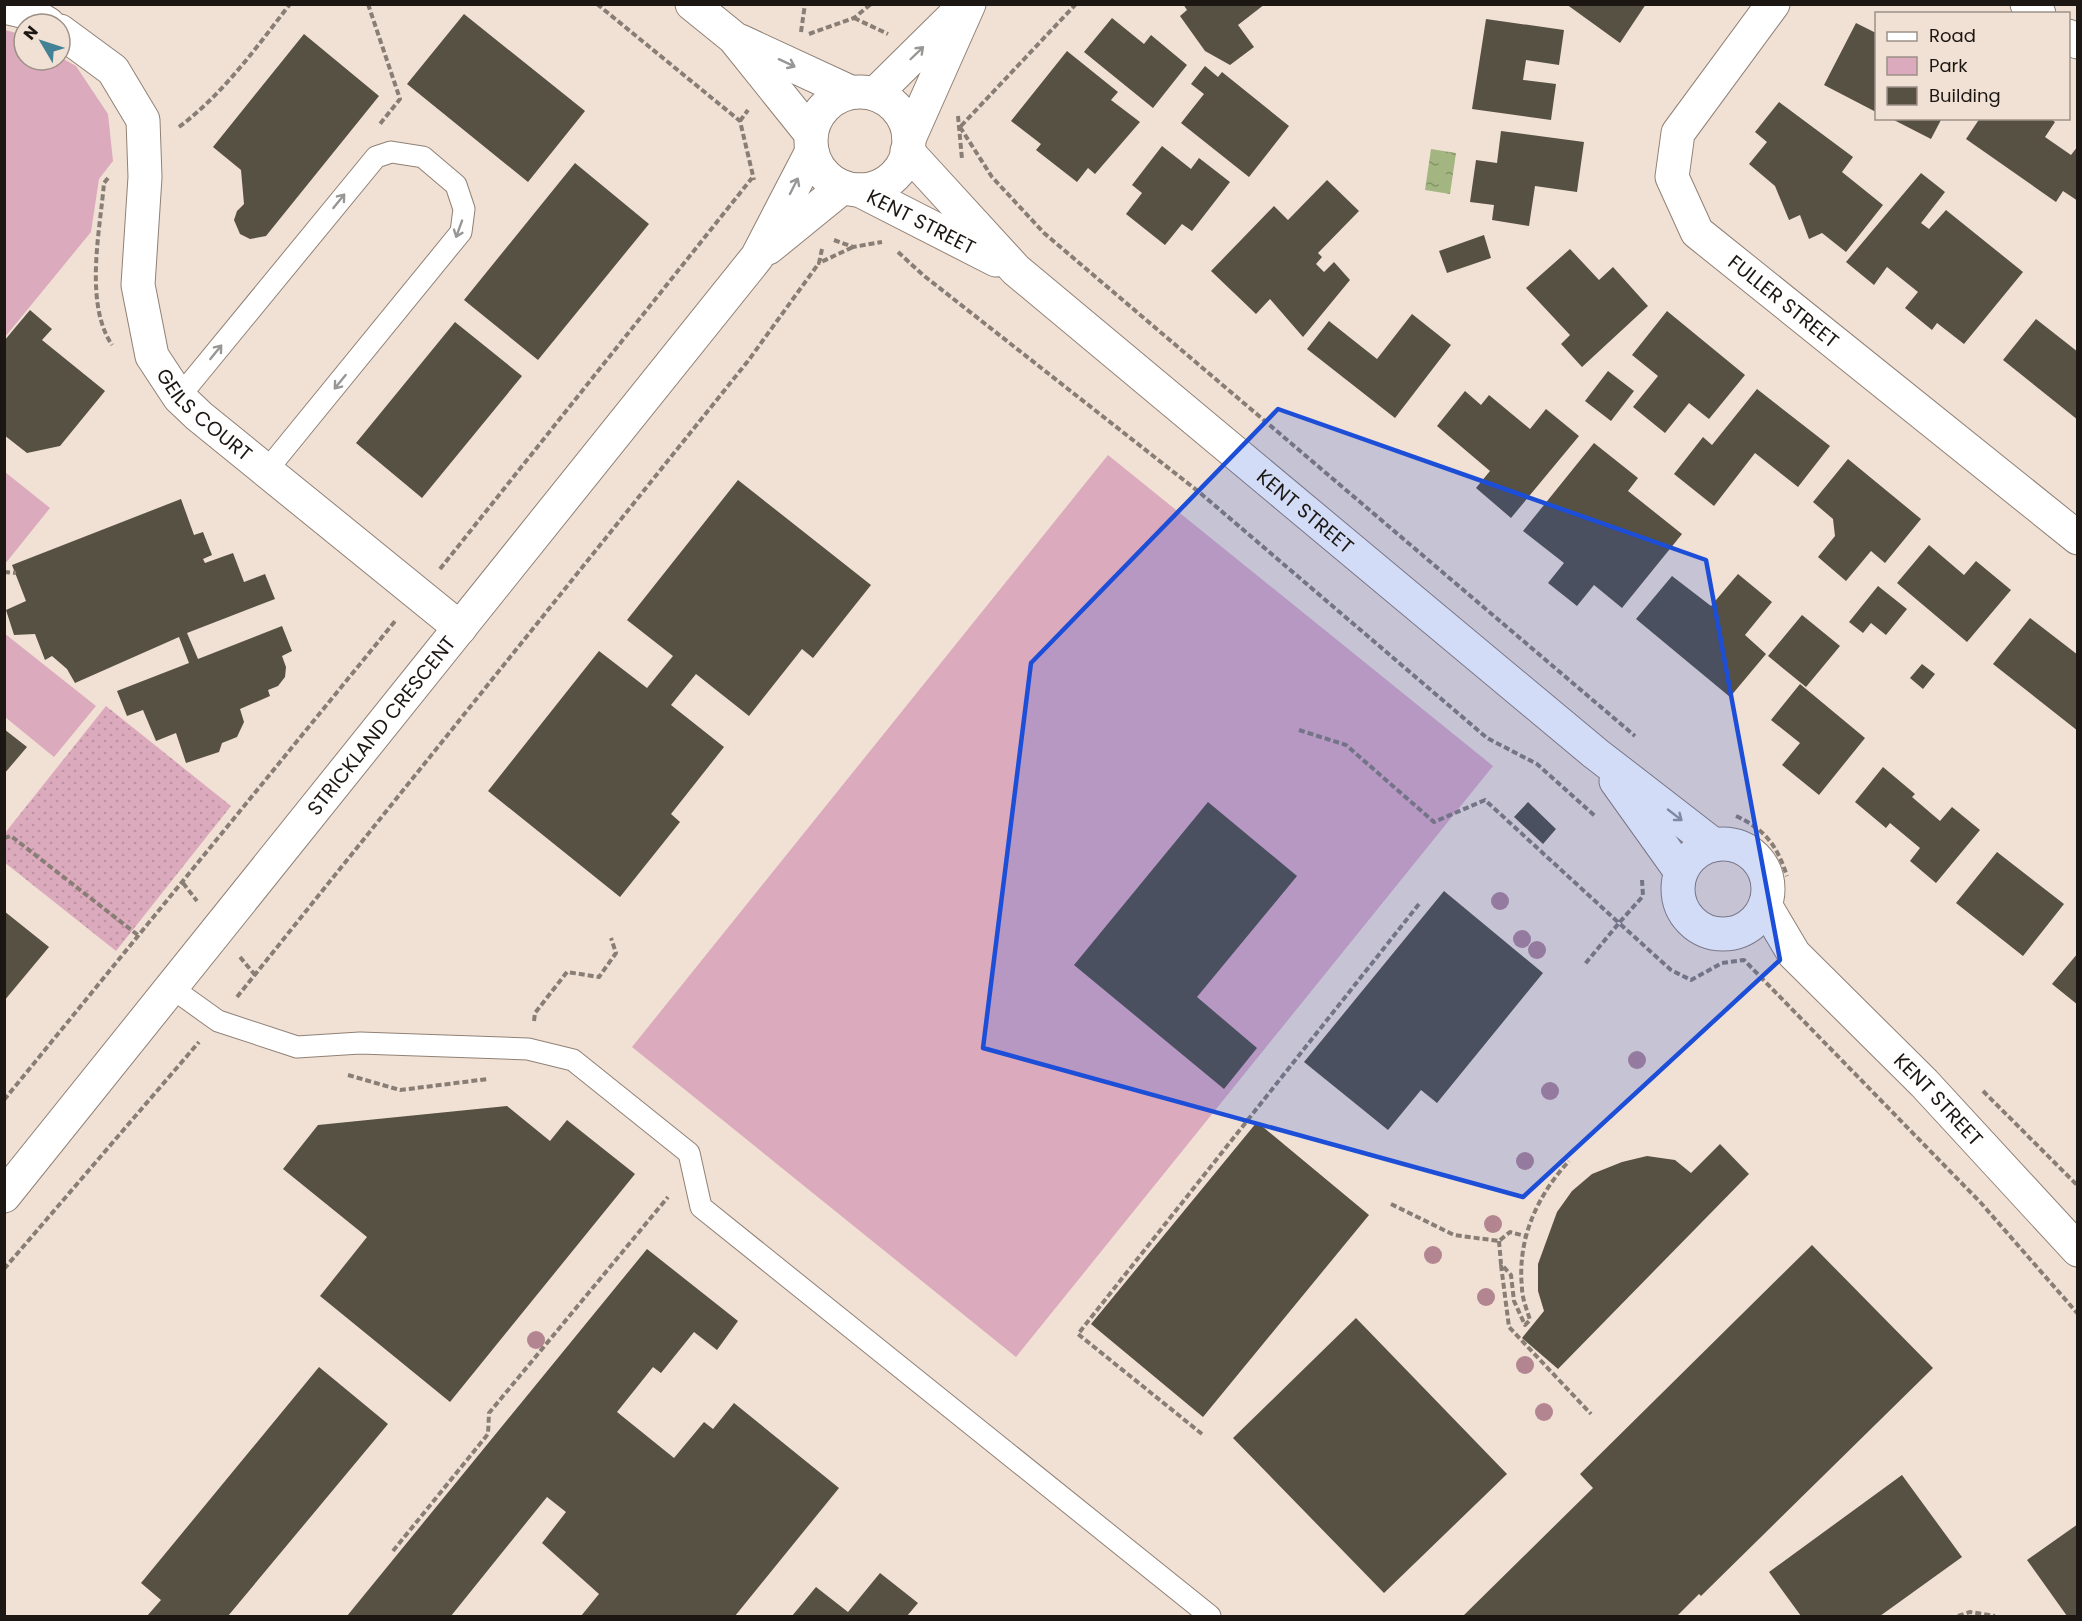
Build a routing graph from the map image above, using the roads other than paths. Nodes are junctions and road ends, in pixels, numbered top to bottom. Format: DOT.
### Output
graph roads {
  1 [pos="692,4"];
  2 [pos="968,4"];
  3 [pos="1773,4"];
  4 [pos="4,7"];
  5 [pos="23,12"];
  6 [pos="734,39"];
  7 [pos="72,40"];
  8 [pos="862,93"];
  9 [pos="811,143"];
  10 [pos="908,145"];
  11 [pos="851,188"];
  12 [pos="757,257"];
  13 [pos="1016,270"];
  14 [pos="179,397"];
  15 [pos="267,470"];
  16 [pos="2078,538"];
  17 [pos="460,628"];
  18 [pos="1595,753"];
  19 [pos="1714,845"];
  20 [pos="1681,872"];
  21 [pos="1765,905"];
  22 [pos="1735,933"];
  23 [pos="1794,954"];
  24 [pos="172,988"];
  25 [pos="4,1196"];
  26 [pos="2078,1250"];
  27 [pos="1210,1617"];
  1 -- 6 [label="street"];
  8 -- 2 [label="street, one-way"];
  2 -- 10 [label="street"];
  3 -- 16 [label="street, FULLER STREET"];
  4 -- 5 [label="street"];
  6 -- 8 [label="street, one-way"];
  6 -- 9 [label="street"];
  7 -- 14 [label="street, GEILS COURT"];
  8 -- 9 [label="street"];
  8 -- 10 [label="street"];
  9 -- 11 [label="street"];
  12 -- 9 [label="street, STRICKLAND CRESCENT, one-way"];
  10 -- 11 [label="street"];
  10 -- 13 [label="street, KENT STREET"];
  11 -- 12 [label="street, STRICKLAND CRESCENT"];
  11 -- 13 [label="street, KENT STREET"];
  12 -- 17 [label="street, STRICKLAND CRESCENT"];
  13 -- 18 [label="street, KENT STREET"];
  14 -- 15 [label="street, GEILS COURT"];
  14 -- 15 [label="lane, one-way"];
  15 -- 17 [label="street, GEILS COURT"];
  17 -- 24 [label="street, STRICKLAND CRESCENT"];
  18 -- 19 [label="street, KENT STREET, one-way"];
  18 -- 20 [label="street, KENT STREET"];
  19 -- 20 [label="street"];
  19 -- 21 [label="street"];
  20 -- 22 [label="street"];
  21 -- 22 [label="street"];
  21 -- 23 [label="street, KENT STREET"];
  22 -- 23 [label="street, KENT STREET"];
  23 -- 26 [label="street, KENT STREET"];
  24 -- 25 [label="street, STRICKLAND CRESCENT"];
  24 -- 27 [label="lane"];
}
